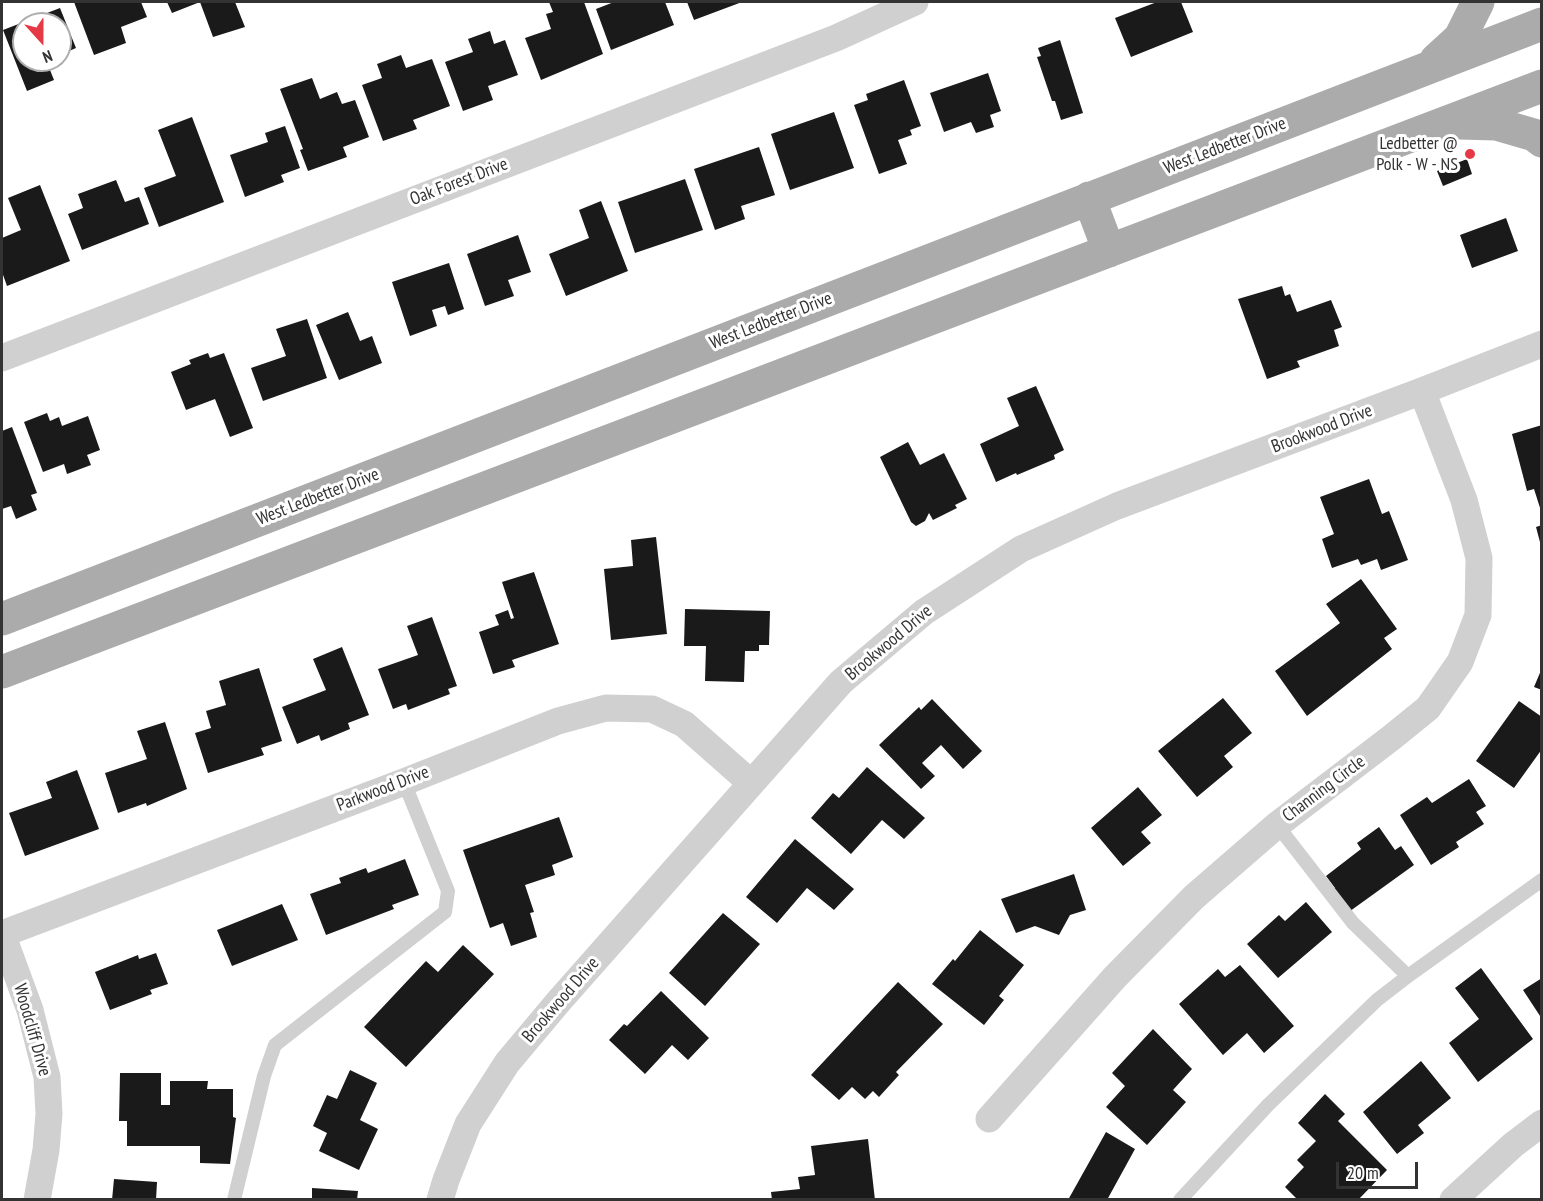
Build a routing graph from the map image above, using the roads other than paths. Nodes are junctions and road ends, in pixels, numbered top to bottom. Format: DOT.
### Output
graph roads {
  1 [pos="915,2"];
  2 [pos="1478,2"];
  3 [pos="1542,24"];
  4 [pos="1428,68"];
  5 [pos="1542,86"];
  6 [pos="1448,122"];
  7 [pos="1542,141"];
  8 [pos="1089,198"];
  9 [pos="1109,251"];
  10 [pos="1542,344"];
  11 [pos="2,358"];
  12 [pos="1422,391"];
  13 [pos="2,619"];
  14 [pos="2,672"];
  15 [pos="404,782"];
  16 [pos="751,783"];
  17 [pos="1277,825"];
  18 [pos="1542,880"];
  19 [pos="2,934"];
  20 [pos="1407,976"];
  21 [pos="989,1119"];
  22 [pos="1542,1123"];
  23 [pos="37,1200"];
  24 [pos="234,1200"];
  25 [pos="440,1200"];
  26 [pos="1180,1200"];
  27 [pos="1453,1200"];
  1 -- 11 [label="street, Oak Forest Drive"];
  2 -- 4 [label="main road"];
  3 -- 4 [label="main road, West Ledbetter Drive"];
  4 -- 8 [label="main road, West Ledbetter Drive"];
  5 -- 6 [label="main road"];
  6 -- 7 [label="main road"];
  6 -- 9 [label="main road"];
  8 -- 9 [label="main road"];
  8 -- 13 [label="main road, West Ledbetter Drive"];
  9 -- 14 [label="main road"];
  10 -- 12 [label="street, Brookwood Drive"];
  12 -- 16 [label="street, Brookwood Drive"];
  12 -- 17 [label="street, Channing Circle"];
  15 -- 16 [label="street, Parkwood Drive"];
  15 -- 19 [label="street, Parkwood Drive"];
  15 -- 24 [label="lane"];
  16 -- 25 [label="street, Brookwood Drive"];
  17 -- 20 [label="lane"];
  17 -- 21 [label="street, Channing Circle"];
  18 -- 20 [label="lane"];
  19 -- 23 [label="street, Woodcliff Drive"];
  20 -- 26 [label="lane"];
  22 -- 27 [label="street"];
}
